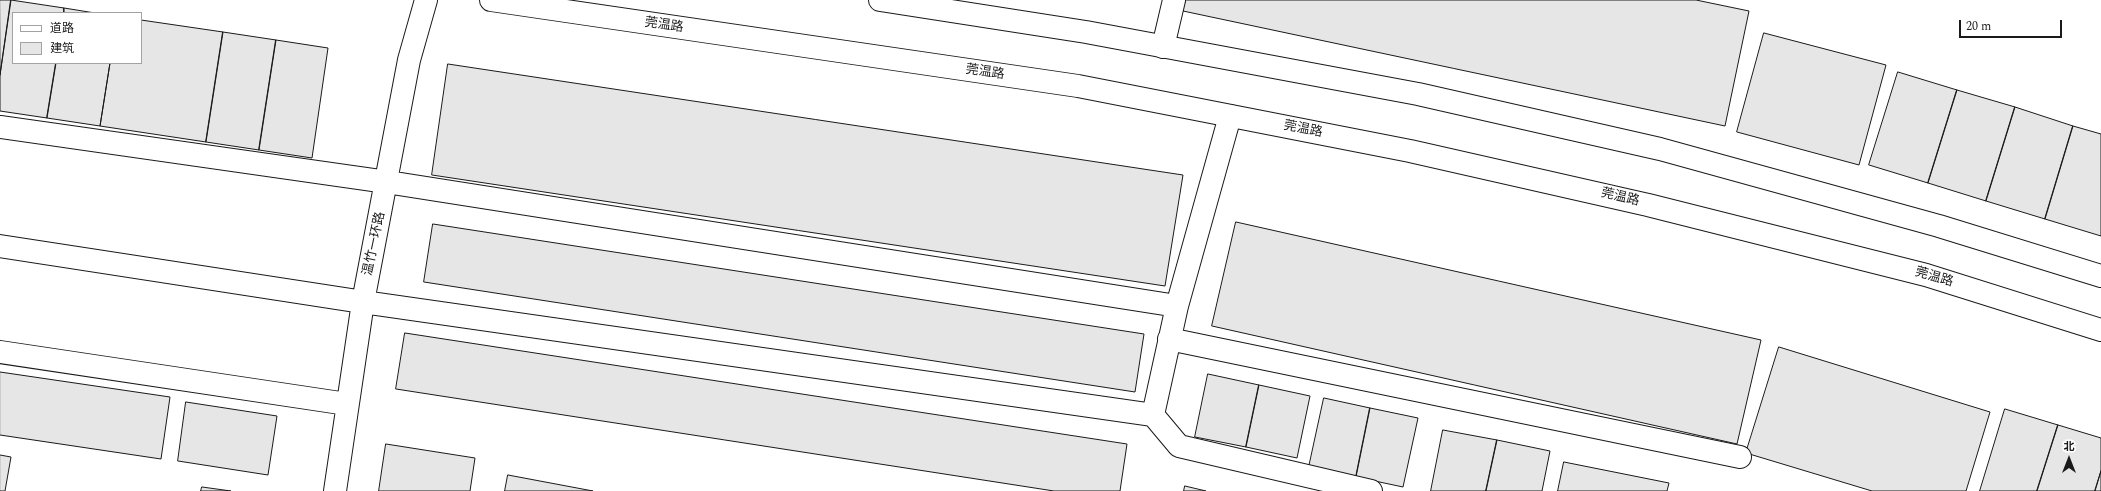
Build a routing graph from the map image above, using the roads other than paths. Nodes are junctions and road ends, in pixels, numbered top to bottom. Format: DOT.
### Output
graph roads {
  1 [pos="426,0"];
  2 [pos="491,0"];
  3 [pos="880,0"];
  4 [pos="1174,0"];
  5 [pos="1163,46"];
  6 [pos="1230,116"];
  7 [pos="0,127"];
  8 [pos="387,182"];
  9 [pos="0,246"];
  10 [pos="2101,276"];
  11 [pos="363,302"];
  12 [pos="1177,306"];
  13 [pos="2101,330"];
  14 [pos="1169,339"];
  15 [pos="0,352"];
  16 [pos="347,404"];
  17 [pos="1153,415"];
  18 [pos="1740,457"];
  19 [pos="335,491"];
  20 [pos="1371,491"];
  1 -- 8 [label="street, 温竹一环路"];
  2 -- 6 [label="street, 莞温路"];
  3 -- 5 [label="street"];
  4 -- 5 [label="street"];
  5 -- 10 [label="street"];
  6 -- 12 [label="street"];
  6 -- 13 [label="street, 莞温路"];
  7 -- 8 [label="street"];
  8 -- 11 [label="street, 温竹一环路"];
  8 -- 12 [label="street"];
  9 -- 11 [label="street"];
  11 -- 16 [label="street, 温竹一环路"];
  11 -- 17 [label="street"];
  12 -- 14 [label="street"];
  14 -- 17 [label="street"];
  14 -- 18 [label="street"];
  15 -- 16 [label="street"];
  16 -- 19 [label="street, 温竹一环路"];
  17 -- 20 [label="street"];
}
